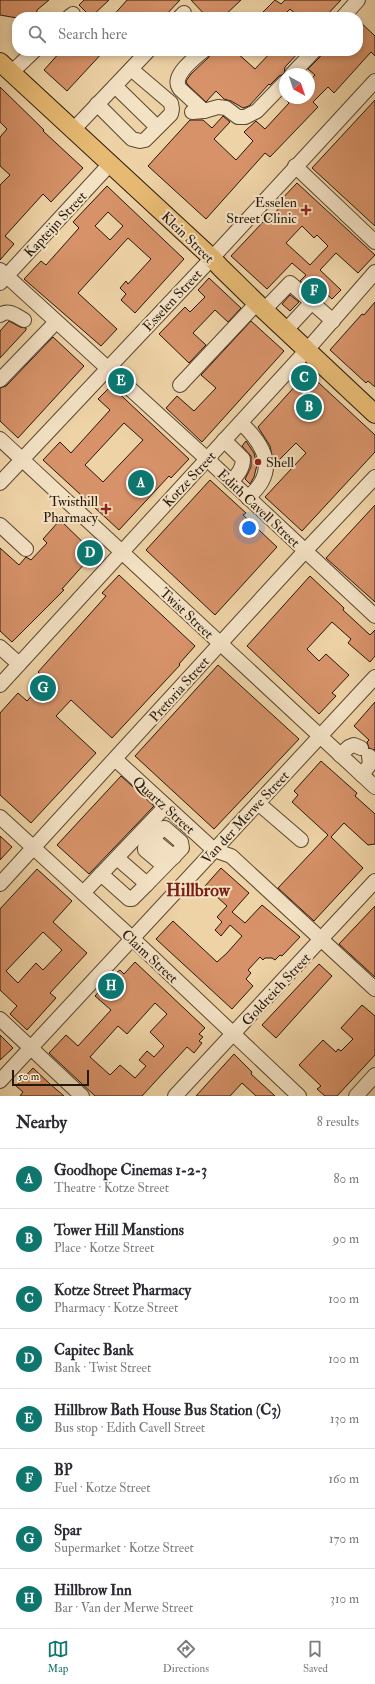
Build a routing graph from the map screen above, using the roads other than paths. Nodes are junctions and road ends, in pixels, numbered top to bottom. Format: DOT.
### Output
graph roads {
  1 [pos="358,0"];
  2 [pos="348,12"];
  3 [pos="25,56"];
  4 [pos="144,56"];
  5 [pos="198,56"];
  6 [pos="309,56"];
  7 [pos="4,67"];
  8 [pos="298,68"];
  9 [pos="132,69"];
  10 [pos="375,81"];
  11 [pos="115,86"];
  12 [pos="279,88"];
  13 [pos="98,104"];
  14 [pos="158,127"];
  15 [pos="73,130"];
  16 [pos="110,164"];
  17 [pos="295,166"];
  18 [pos="375,242"];
  19 [pos="212,258"];
  20 [pos="375,272"];
  21 [pos="2,276"];
  22 [pos="375,281"];
  23 [pos="352,299"];
  24 [pos="312,302"];
  25 [pos="260,306"];
  26 [pos="0,316"];
  27 [pos="24,320"];
  28 [pos="333,321"];
  29 [pos="56,322"];
  30 [pos="286,330"];
  31 [pos="307,350"];
  32 [pos="108,369"];
  33 [pos="0,380"];
  34 [pos="180,385"];
  35 [pos="375,414"];
  36 [pos="240,423"];
  37 [pos="0,440"];
  38 [pos="224,440"];
  39 [pos="262,449"];
  40 [pos="207,459"];
  41 [pos="243,459"];
  42 [pos="22,460"];
  43 [pos="375,477"];
  44 [pos="231,482"];
  45 [pos="0,483"];
  46 [pos="248,498"];
  47 [pos="0,524"];
  48 [pos="26,549"];
  49 [pos="305,551"];
  50 [pos="122,552"];
  51 [pos="375,616"];
  52 [pos="220,644"];
  53 [pos="0,647"];
  54 [pos="19,664"];
  55 [pos="375,677"];
  56 [pos="0,685"];
  57 [pos="320,736"];
  58 [pos="340,755"];
  59 [pos="115,759"];
  60 [pos="362,775"];
  61 [pos="375,787"];
  62 [pos="258,803"];
  63 [pos="166,806"];
  64 [pos="0,817"];
  65 [pos="301,840"];
  66 [pos="33,848"];
  67 [pos="214,850"];
  68 [pos="117,858"];
  69 [pos="169,862"];
  70 [pos="101,874"];
  71 [pos="375,881"];
  72 [pos="0,884"];
  73 [pos="147,884"];
  74 [pos="83,893"];
  75 [pos="133,939"];
  76 [pos="321,940"];
  77 [pos="375,989"];
  78 [pos="0,1019"];
  79 [pos="234,1033"];
  80 [pos="30,1047"];
  81 [pos="375,1075"];
  82 [pos="0,1081"];
  83 [pos="82,1096"];
  84 [pos="175,1096"];
  85 [pos="299,1096"];
  86 [pos="356,1096"];
  1 -- 2 [label="street"];
  3 -- 7 [label="street"];
  4 -- 9 [label="street"];
  5 -- 12 [label="street"];
  6 -- 8 [label="street"];
  7 -- 15 [label="main road, Klein Street"];
  9 -- 11 [label="street"];
  9 -- 14 [label="street"];
  10 -- 17 [label="street, Esselen Street"];
  11 -- 13 [label="street"];
  11 -- 14 [label="street"];
  13 -- 14 [label="street"];
  13 -- 15 [label="street"];
  15 -- 16 [label="main road, Klein Street"];
  16 -- 19 [label="main road, Klein Street"];
  16 -- 21 [label="street, Kapteijn Street"];
  17 -- 18 [label="street"];
  17 -- 19 [label="street, Esselen Street"];
  19 -- 25 [label="main road, Klein Street"];
  19 -- 32 [label="street, Esselen Street"];
  20 -- 23 [label="street, Kotze Street"];
  21 -- 29 [label="street, Edith Cavell Street"];
  22 -- 23 [label="street"];
  23 -- 28 [label="street, Kotze Street"];
  24 -- 25 [label="street"];
  24 -- 28 [label="street"];
  24 -- 30 [label="street"];
  25 -- 30 [label="main road, Klein Street"];
  25 -- 34 [label="street"];
  26 -- 27 [label="street"];
  28 -- 31 [label="street, Kotze Street"];
  29 -- 32 [label="street, Edith Cavell Street"];
  29 -- 33 [label="street"];
  30 -- 31 [label="main road, Klein Street"];
  31 -- 35 [label="main road, Klein Street"];
  31 -- 36 [label="street, Kotze Street"];
  32 -- 40 [label="street, Edith Cavell Street"];
  32 -- 42 [label="street, Esselen Street"];
  36 -- 38 [label="street, Kotze Street"];
  36 -- 39 [label="street"];
  37 -- 42 [label="street, Twist Street"];
  38 -- 40 [label="street, Kotze Street"];
  38 -- 41 [label="street"];
  39 -- 41 [label="street"];
  39 -- 46 [label="street"];
  40 -- 44 [label="street, Edith Cavell Street"];
  40 -- 50 [label="street, Kotze Street"];
  41 -- 44 [label="street"];
  42 -- 45 [label="street, Esselen Street"];
  42 -- 50 [label="street, Twist Street"];
  43 -- 49 [label="street, Pretoria Street"];
  44 -- 46 [label="street, Edith Cavell Street"];
  46 -- 49 [label="street, Edith Cavell Street"];
  47 -- 48 [label="street"];
  49 -- 51 [label="street, Edith Cavell Street"];
  49 -- 52 [label="street, Pretoria Street"];
  50 -- 52 [label="street, Twist Street"];
  50 -- 54 [label="street, Kotze Street"];
  52 -- 57 [label="street, Twist Street"];
  52 -- 59 [label="street, Pretoria Street"];
  53 -- 54 [label="street"];
  54 -- 56 [label="street, Kotze Street"];
  55 -- 57 [label="street, Van der Merwe Street"];
  57 -- 58 [label="street, Twist Street"];
  57 -- 62 [label="street, Van der Merwe Street"];
  58 -- 60 [label="street, Twist Street"];
  58 -- 60 [label="street"];
  59 -- 63 [label="street, Quartz Street"];
  59 -- 66 [label="street, Pretoria Street"];
  60 -- 61 [label="street, Twist Street"];
  62 -- 65 [label="street"];
  62 -- 67 [label="street, Van der Merwe Street"];
  63 -- 67 [label="street, Quartz Street"];
  63 -- 68 [label="street"];
  64 -- 66 [label="street, Claim Street"];
  66 -- 72 [label="street, Pretoria Street"];
  66 -- 74 [label="street, Claim Street"];
  67 -- 75 [label="street, Van der Merwe Street"];
  67 -- 76 [label="street"];
  68 -- 70 [label="street"];
  68 -- 73 [label="street"];
  69 -- 69 [label="street"];
  69 -- 73 [label="street"];
  70 -- 73 [label="street"];
  70 -- 74 [label="street"];
  71 -- 76 [label="street, Goldreich Street"];
  74 -- 75 [label="street, Claim Street"];
  75 -- 79 [label="street, Claim Street"];
  75 -- 80 [label="street, Van der Merwe Street"];
  76 -- 77 [label="street"];
  76 -- 79 [label="street, Goldreich Street"];
  78 -- 80 [label="street"];
  79 -- 84 [label="street, Goldreich Street"];
  79 -- 85 [label="street, Claim Street"];
  80 -- 82 [label="street, Van der Merwe Street"];
  80 -- 83 [label="street"];
  81 -- 86 [label="street"];
}
